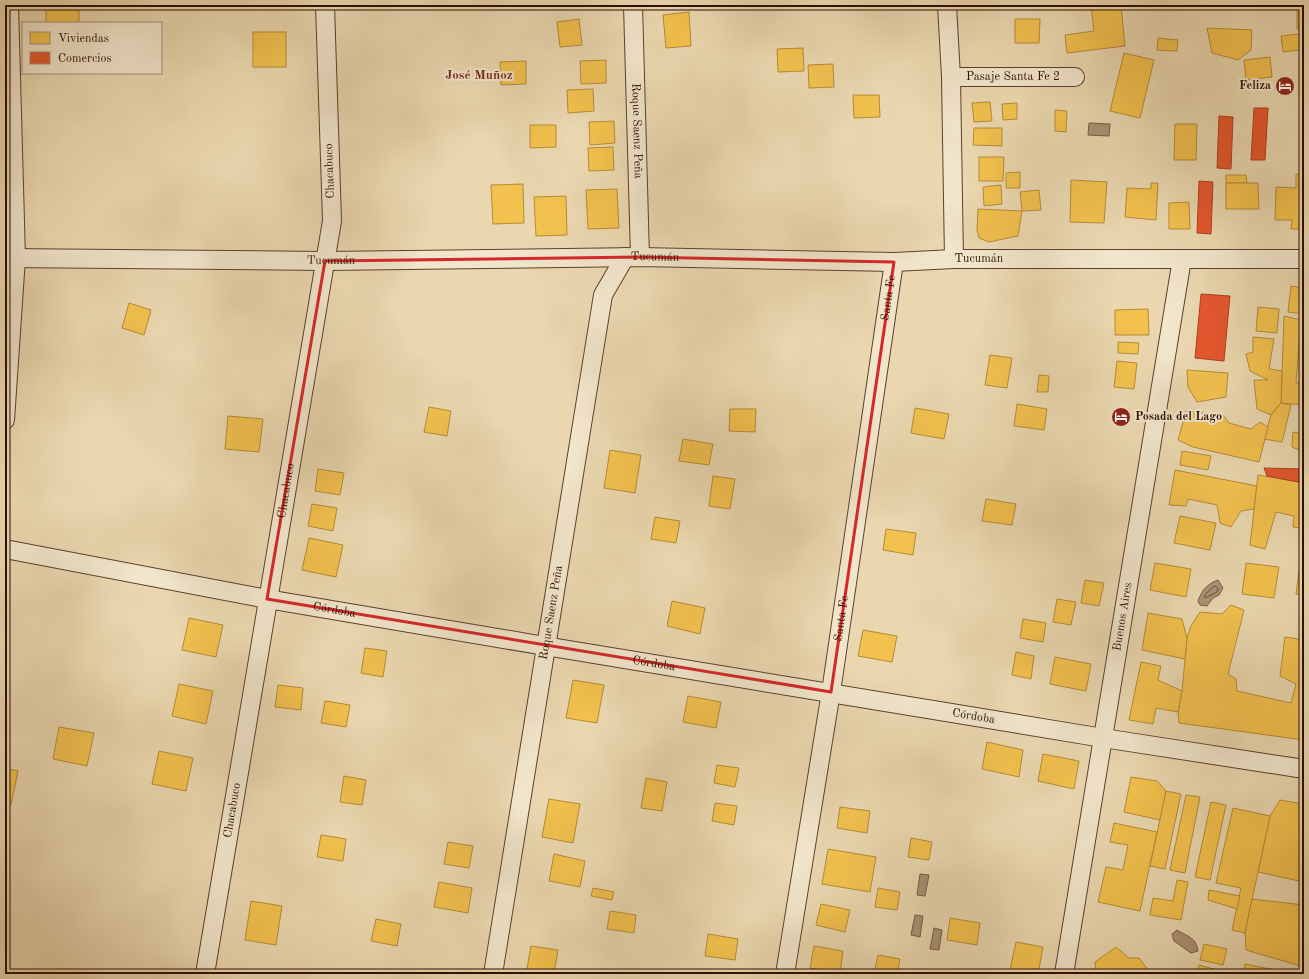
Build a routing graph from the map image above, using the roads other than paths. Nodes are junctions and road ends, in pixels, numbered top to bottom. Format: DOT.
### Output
graph roads {
  1 [pos="9,5"];
  2 [pos="325,5"];
  3 [pos="633,5"];
  4 [pos="947,5"];
  5 [pos="951,77"];
  6 [pos="1075,77"];
  7 [pos="632,257"];
  8 [pos="11,258"];
  9 [pos="954,259"];
  10 [pos="1182,259"];
  11 [pos="1304,259"];
  12 [pos="325,261"];
  13 [pos="894,262"];
  14 [pos="5,420"];
  15 [pos="5,549"];
  16 [pos="267,599"];
  17 [pos="545,646"];
  18 [pos="831,692"];
  19 [pos="1104,738"];
  20 [pos="1304,769"];
  21 [pos="205,974"];
  22 [pos="492,974"];
  23 [pos="785,974"];
  24 [pos="1064,974"];
  1 -- 8 [label="street"];
  2 -- 12 [label="street, Chacabuco"];
  3 -- 7 [label="street, Roque Saenz Peña"];
  4 -- 5 [label="street"];
  5 -- 6 [label="street, Pasaje Santa Fe 2"];
  5 -- 9 [label="street"];
  7 -- 12 [label="street, Tucumán"];
  7 -- 13 [label="street, Tucumán"];
  7 -- 17 [label="street, Roque Saenz Peña"];
  8 -- 12 [label="street, Tucumán"];
  8 -- 14 [label="street"];
  9 -- 10 [label="street, Tucumán"];
  9 -- 13 [label="street, Tucumán"];
  10 -- 11 [label="street, Tucumán"];
  10 -- 19 [label="street, Buenos Aires"];
  12 -- 16 [label="street, Chacabuco"];
  13 -- 18 [label="street, Santa Fe"];
  15 -- 16 [label="street, Córdoba"];
  16 -- 17 [label="street, Córdoba"];
  16 -- 21 [label="street, Chacabuco"];
  17 -- 18 [label="street, Córdoba"];
  17 -- 22 [label="street, Roque Saenz Peña"];
  18 -- 19 [label="street, Córdoba"];
  18 -- 23 [label="street, Santa Fe"];
  19 -- 20 [label="street, Córdoba"];
  19 -- 24 [label="street, Buenos Aires"];
}
